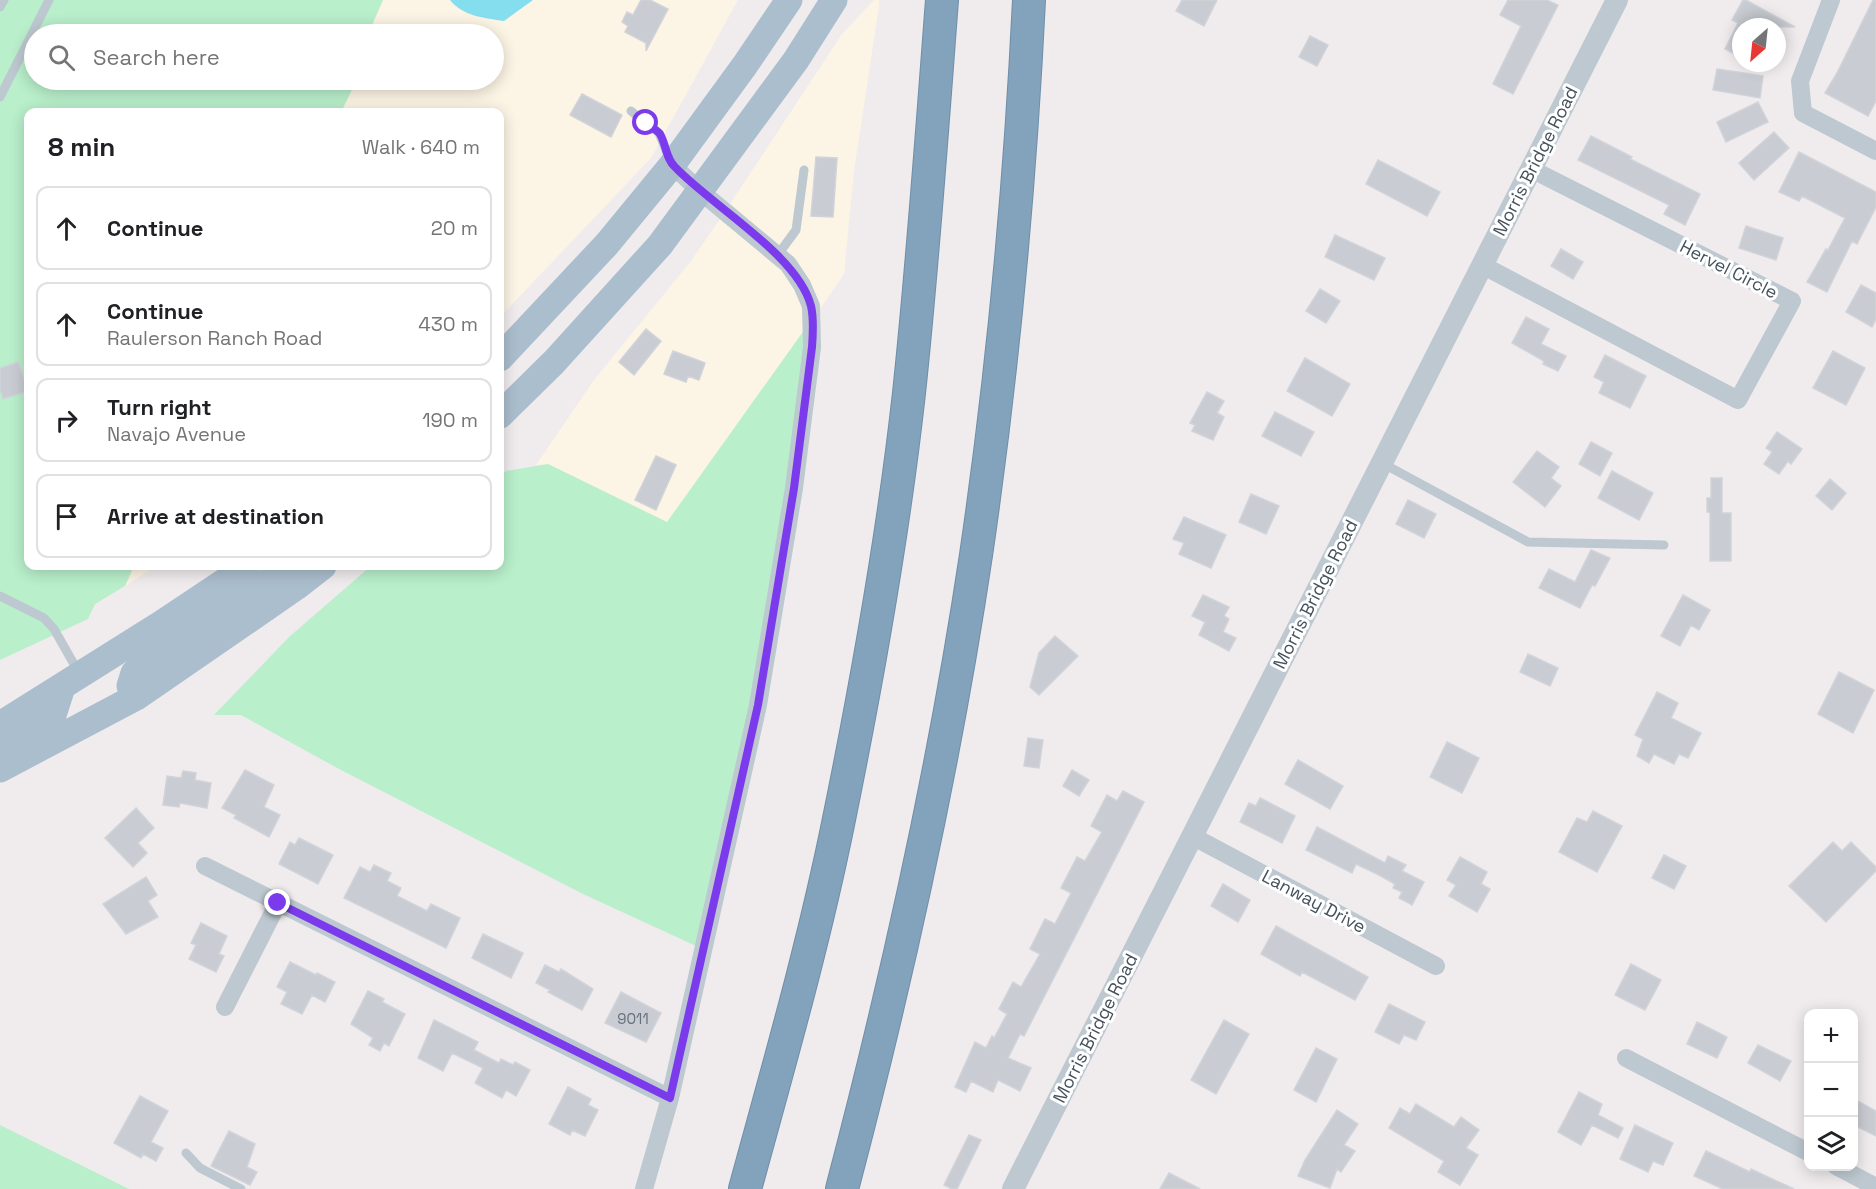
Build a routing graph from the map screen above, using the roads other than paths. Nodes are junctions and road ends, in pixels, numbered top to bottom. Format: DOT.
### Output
graph roads {
  1 [pos="4,0"];
  2 [pos="49,0"];
  3 [pos="789,0"];
  4 [pos="834,0"];
  5 [pos="942,0"];
  6 [pos="1029,0"];
  7 [pos="1831,0"];
  8 [pos="1612,2"];
  9 [pos="0,7"];
  10 [pos="37,24"];
  11 [pos="24,49"];
  12 [pos="0,97"];
  13 [pos="631,111"];
  14 [pos="1876,152"];
  15 [pos="672,165"];
  16 [pos="1531,169"];
  17 [pos="804,170"];
  18 [pos="700,192"];
  19 [pos="777,256"];
  20 [pos="1482,265"];
  21 [pos="504,354"];
  22 [pos="504,411"];
  23 [pos="1382,463"];
  24 [pos="1664,545"];
  25 [pos="242,570"];
  26 [pos="284,570"];
  27 [pos="318,570"];
  28 [pos="0,596"];
  29 [pos="71,681"];
  30 [pos="138,696"];
  31 [pos="0,726"];
  32 [pos="0,745"];
  33 [pos="0,769"];
  34 [pos="1192,836"];
  35 [pos="205,866"];
  36 [pos="278,903"];
  37 [pos="1436,966"];
  38 [pos="225,1007"];
  39 [pos="1626,1058"];
  40 [pos="670,1098"];
  41 [pos="1804,1149"];
  42 [pos="186,1154"];
  43 [pos="1844,1171"];
  44 [pos="1876,1187"];
  45 [pos="241,1189"];
  46 [pos="644,1189"];
  47 [pos="745,1189"];
  48 [pos="842,1189"];
  49 [pos="1013,1189"];
  1 -- 9 [label="lane"];
  2 -- 10 [label="lane"];
  3 -- 15 [label="main road"];
  4 -- 18 [label="main road"];
  5 -- 47 [label="highway"];
  6 -- 48 [label="highway"];
  7 -- 14 [label="street"];
  8 -- 16 [label="street, Morris Bridge Road"];
  11 -- 12 [label="lane"];
  13 -- 15 [label="lane"];
  15 -- 18 [label="street"];
  15 -- 21 [label="main road"];
  16 -- 20 [label="street, Morris Bridge Road"];
  16 -- 20 [label="street, Hervel Circle"];
  17 -- 19 [label="lane"];
  18 -- 19 [label="street"];
  18 -- 22 [label="main road"];
  19 -- 40 [label="street"];
  20 -- 23 [label="street, Morris Bridge Road"];
  23 -- 24 [label="lane"];
  23 -- 34 [label="street, Morris Bridge Road"];
  25 -- 29 [label="main road"];
  26 -- 30 [label="main road"];
  27 -- 30 [label="main road"];
  28 -- 29 [label="lane"];
  29 -- 31 [label="main road"];
  29 -- 32 [label="main road"];
  30 -- 33 [label="main road"];
  34 -- 37 [label="street, Lanway Drive"];
  34 -- 49 [label="street, Morris Bridge Road"];
  35 -- 36 [label="street"];
  36 -- 38 [label="street"];
  36 -- 40 [label="street"];
  39 -- 41 [label="street"];
  40 -- 46 [label="street"];
  42 -- 45 [label="lane"];
  43 -- 44 [label="street"];
}
